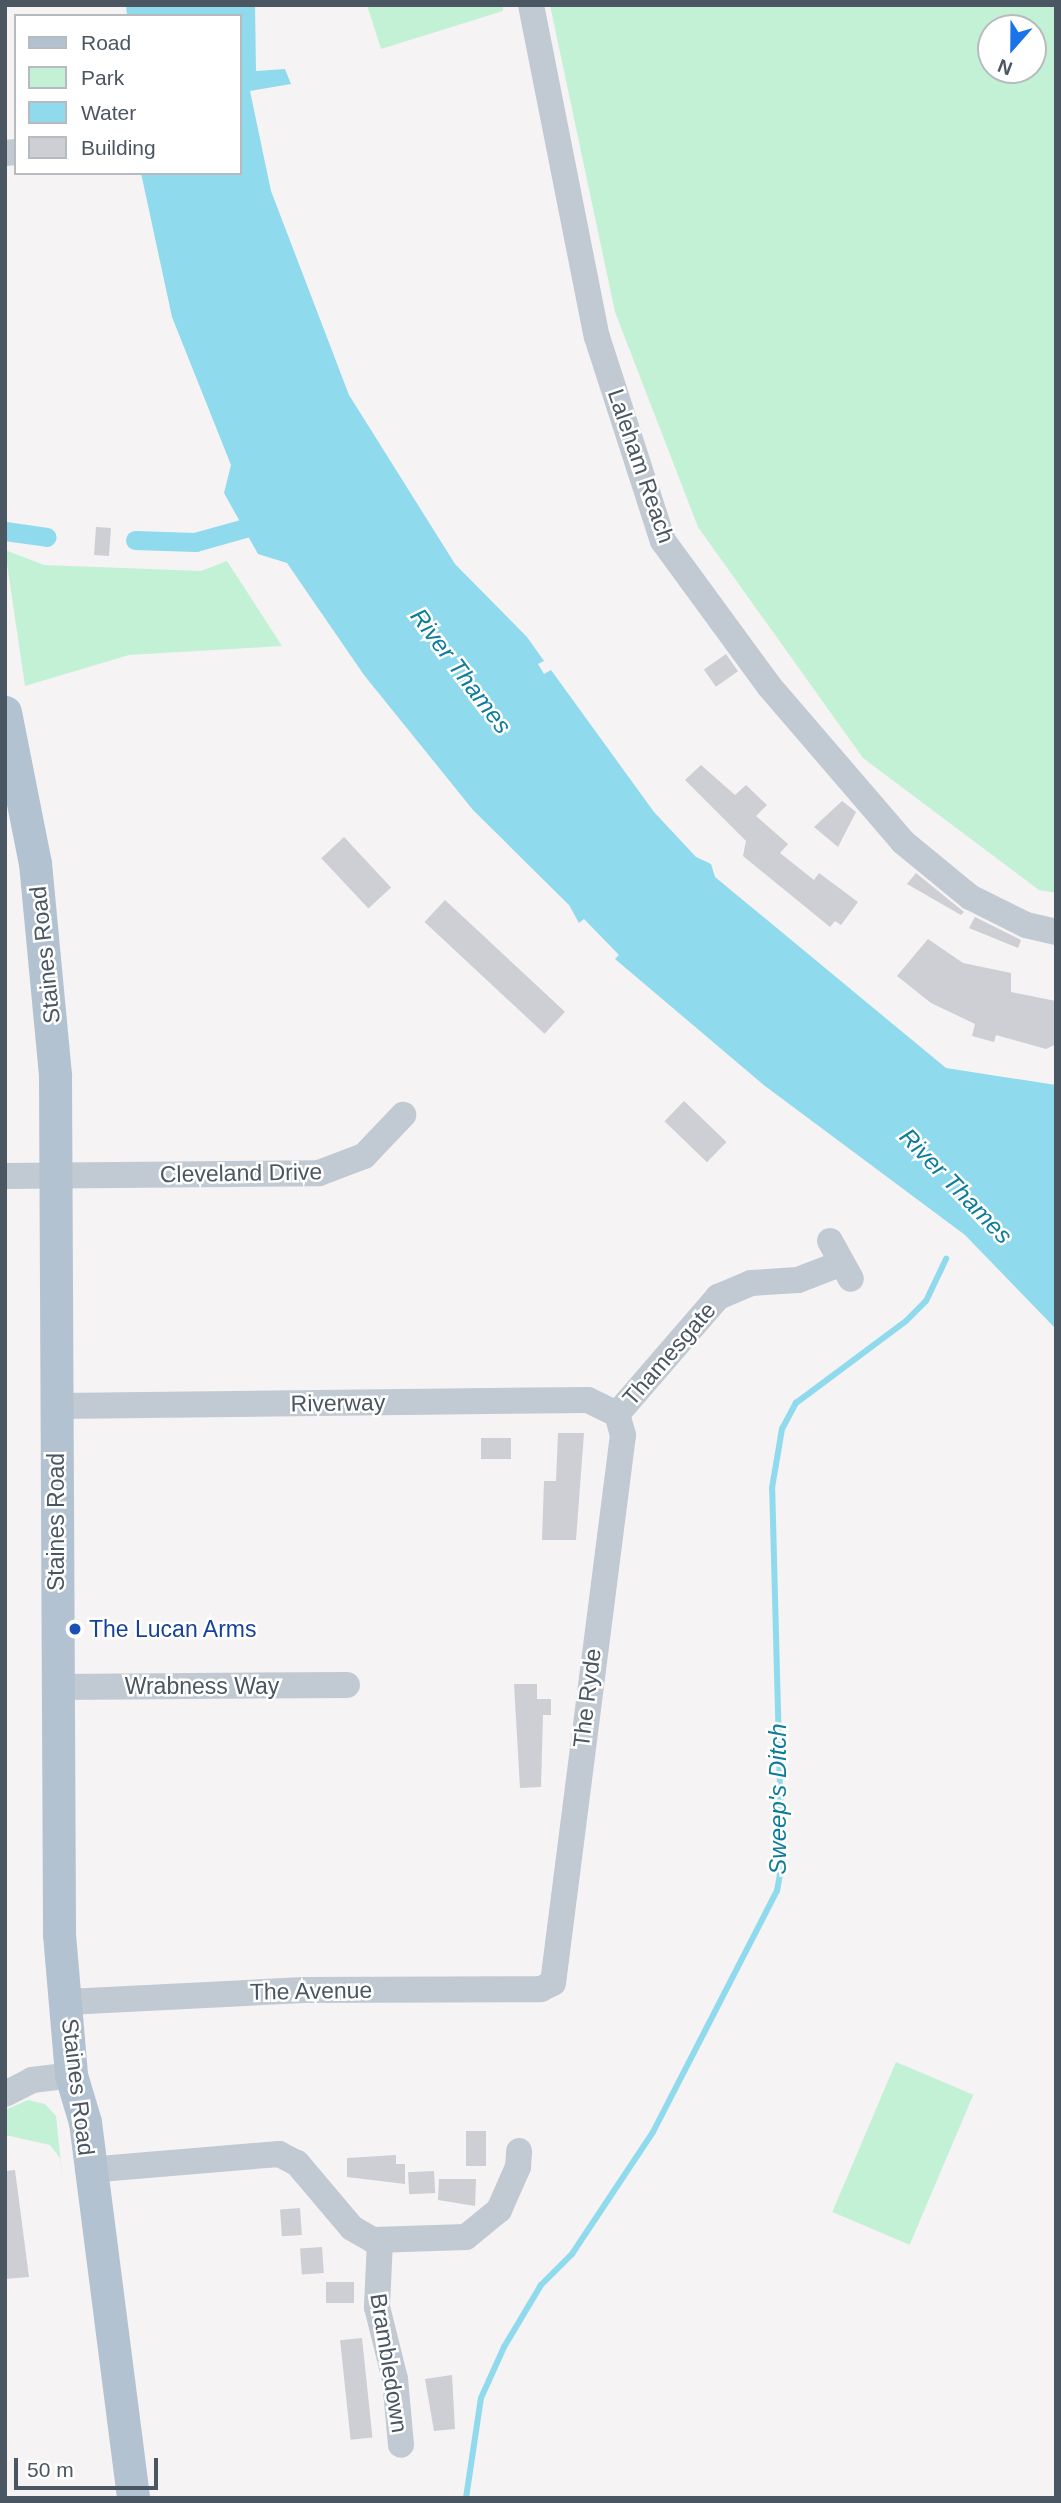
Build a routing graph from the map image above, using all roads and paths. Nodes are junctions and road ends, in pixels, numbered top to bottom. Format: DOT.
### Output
graph roads {
  1 [pos="531,5"];
  2 [pos="5,712"];
  3 [pos="1056,932"];
  4 [pos="403,1115"];
  5 [pos="5,1176"];
  6 [pos="58,1176"];
  7 [pos="841,1261"];
  8 [pos="55,1406"];
  9 [pos="617,1414"];
  10 [pos="347,1686"];
  11 [pos="57,1688"];
  12 [pos="553,1983"];
  13 [pos="67,2002"];
  14 [pos="71,2075"];
  15 [pos="5,2094"];
  16 [pos="519,2151"];
  17 [pos="88,2170"];
  18 [pos="380,2240"];
  19 [pos="400,2445"];
  20 [pos="133,2498"];
  1 -- 3 [label="street, Laleham Reach"];
  2 -- 6 [label="main road, Staines Road"];
  4 -- 6 [label="street, Cleveland Drive"];
  5 -- 6 [label="street, Cleveland Drive"];
  6 -- 8 [label="main road, Staines Road"];
  7 -- 9 [label="street, Thamesgate"];
  8 -- 9 [label="street, Riverway"];
  8 -- 11 [label="main road, Staines Road"];
  9 -- 12 [label="street, The Ryde"];
  10 -- 11 [label="street, Wrabness Way"];
  11 -- 13 [label="main road, Staines Road"];
  12 -- 13 [label="street, The Avenue"];
  13 -- 14 [label="main road, Staines Road"];
  14 -- 15 [label="street"];
  14 -- 17 [label="main road, Staines Road"];
  16 -- 18 [label="street"];
  17 -- 18 [label="street"];
  17 -- 20 [label="main road, Staines Road"];
  18 -- 19 [label="street, Brambledown"];
}
